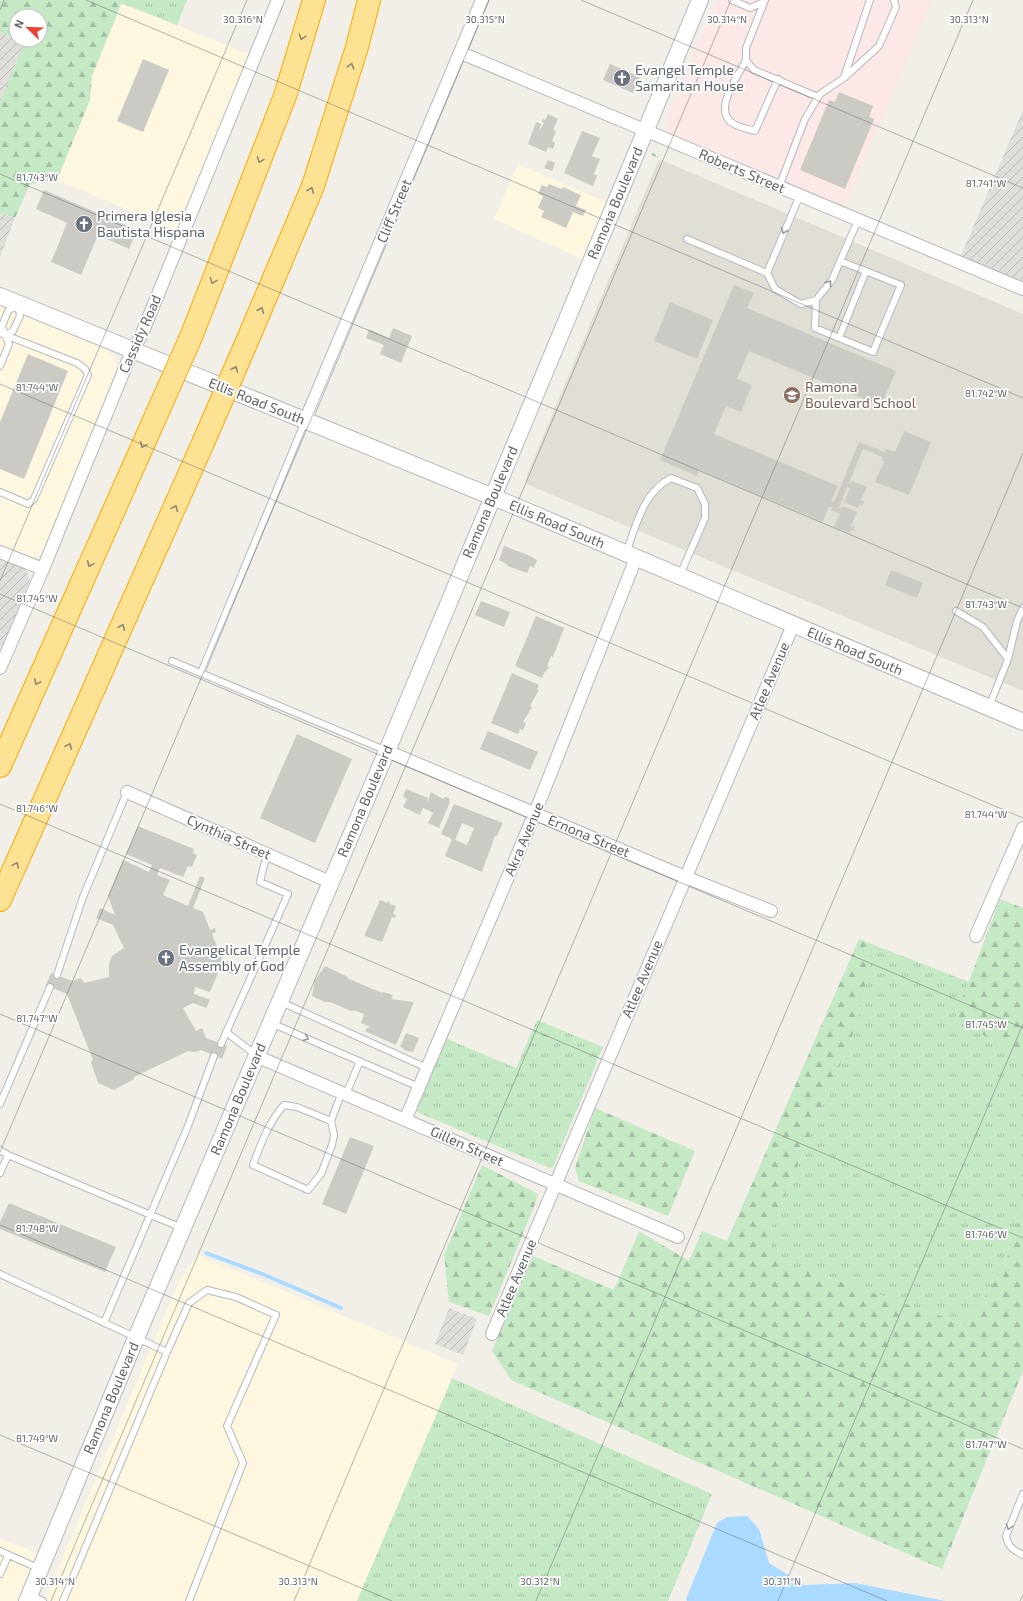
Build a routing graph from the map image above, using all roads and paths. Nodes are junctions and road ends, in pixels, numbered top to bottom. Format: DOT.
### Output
graph roads {
  1 [pos="278,0"];
  2 [pos="314,0"];
  3 [pos="369,0"];
  4 [pos="482,0"];
  5 [pos="700,0"];
  6 [pos="732,0"];
  7 [pos="870,0"];
  8 [pos="894,0"];
  9 [pos="764,1"];
  10 [pos="461,53"];
  11 [pos="746,60"];
  12 [pos="844,78"];
  13 [pos="778,79"];
  14 [pos="818,97"];
  15 [pos="645,131"];
  16 [pos="651,154"];
  17 [pos="658,157"];
  18 [pos="779,186"];
  19 [pos="800,195"];
  20 [pos="858,220"];
  21 [pos="687,239"];
  22 [pos="840,261"];
  23 [pos="866,271"];
  24 [pos="767,273"];
  25 [pos="1023,289"];
  26 [pos="0,296"];
  27 [pos="816,300"];
  28 [pos="18,304"];
  29 [pos="2,335"];
  30 [pos="840,338"];
  31 [pos="132,350"];
  32 [pos="0,366"];
  33 [pos="305,421"];
  34 [pos="0,492"];
  35 [pos="492,498"];
  36 [pos="0,552"];
  37 [pos="631,555"];
  38 [pos="43,569"];
  39 [pos="680,576"];
  40 [pos="1023,608"];
  41 [pos="956,612"];
  42 [pos="793,625"];
  43 [pos="1008,659"];
  44 [pos="172,660"];
  45 [pos="0,668"];
  46 [pos="201,673"];
  47 [pos="988,707"];
  48 [pos="1023,722"];
  49 [pos="386,751"];
  50 [pos="0,766"];
  51 [pos="127,792"];
  52 [pos="535,812"];
  53 [pos="1023,828"];
  54 [pos="267,853"];
  55 [pos="685,877"];
  56 [pos="330,882"];
  57 [pos="0,900"];
  58 [pos="771,911"];
  59 [pos="976,936"];
  60 [pos="57,975"];
  61 [pos="50,987"];
  62 [pos="279,1001"];
  63 [pos="270,1023"];
  64 [pos="226,1032"];
  65 [pos="221,1044"];
  66 [pos="214,1056"];
  67 [pos="256,1056"];
  68 [pos="360,1061"];
  69 [pos="427,1068"];
  70 [pos="419,1087"];
  71 [pos="344,1093"];
  72 [pos="0,1104"];
  73 [pos="406,1118"];
  74 [pos="331,1121"];
  75 [pos="0,1150"];
  76 [pos="8,1155"];
  77 [pos="0,1173"];
  78 [pos="556,1185"];
  79 [pos="151,1214"];
  80 [pos="184,1228"];
  81 [pos="678,1237"];
  82 [pos="0,1274"];
  83 [pos="104,1322"];
  84 [pos="492,1334"];
  85 [pos="136,1338"];
  86 [pos="167,1352"];
  87 [pos="1023,1494"];
  88 [pos="0,1551"];
  89 [pos="1023,1555"];
  90 [pos="8,1556"];
  91 [pos="40,1569"];
  92 [pos="0,1574"];
  93 [pos="33,1599"];
  94 [pos="63,1601"];
  95 [pos="189,1601"];
  1 -- 31 [label="street, Cassidy Road"];
  2 -- 50 [label="highway, one-way, bridge"];
  57 -- 3 [label="highway, one-way, bridge"];
  4 -- 10 [label="street, Cliff Street"];
  5 -- 15 [label="street, Ramona Boulevard"];
  6 -- 9 [label="lane"];
  7 -- 12 [label="lane"];
  8 -- 12 [label="lane"];
  9 -- 11 [label="lane"];
  10 -- 15 [label="street, Roberts Street"];
  10 -- 33 [label="street, Cliff Street"];
  11 -- 13 [label="lane"];
  11 -- 13 [label="lane"];
  12 -- 14 [label="lane"];
  13 -- 14 [label="lane"];
  14 -- 18 [label="lane"];
  15 -- 18 [label="street, Roberts Street"];
  15 -- 35 [label="street, Ramona Boulevard"];
  16 -- 17 [label="path"];
  18 -- 19 [label="street, Roberts Street"];
  19 -- 20 [label="street, Roberts Street"];
  19 -- 24 [label="lane, one-way"];
  20 -- 22 [label="lane"];
  20 -- 25 [label="street, Roberts Street"];
  21 -- 24 [label="lane"];
  22 -- 23 [label="lane"];
  27 -- 22 [label="lane, one-way"];
  23 -- 30 [label="lane"];
  23 -- 30 [label="lane"];
  24 -- 27 [label="lane"];
  26 -- 28 [label="street, Ellis Road South"];
  27 -- 30 [label="lane"];
  28 -- 29 [label="lane"];
  28 -- 29 [label="lane"];
  28 -- 31 [label="street, Ellis Road South"];
  29 -- 32 [label="lane"];
  29 -- 34 [label="lane"];
  31 -- 33 [label="street, Ellis Road South"];
  31 -- 38 [label="street, Cassidy Road"];
  33 -- 35 [label="street, Ellis Road South"];
  33 -- 46 [label="lane"];
  35 -- 37 [label="street, Ellis Road South"];
  35 -- 49 [label="street, Ramona Boulevard"];
  36 -- 38 [label="street"];
  37 -- 39 [label="street, Ellis Road South"];
  37 -- 39 [label="lane"];
  37 -- 52 [label="street, Akra Avenue"];
  38 -- 45 [label="street, Cassidy Road"];
  39 -- 42 [label="street, Ellis Road South"];
  40 -- 43 [label="lane"];
  41 -- 43 [label="lane"];
  42 -- 47 [label="street, Ellis Road South"];
  42 -- 55 [label="street, Atlee Avenue"];
  43 -- 47 [label="lane"];
  44 -- 46 [label="lane"];
  46 -- 49 [label="lane"];
  47 -- 48 [label="street, Ellis Road South"];
  49 -- 52 [label="street, Ernona Street"];
  49 -- 56 [label="street, Ramona Boulevard"];
  51 -- 54 [label="street, Cynthia Street"];
  51 -- 60 [label="lane"];
  52 -- 55 [label="street, Ernona Street"];
  52 -- 69 [label="street, Akra Avenue"];
  53 -- 59 [label="street"];
  54 -- 56 [label="street, Cynthia Street"];
  54 -- 64 [label="lane"];
  55 -- 58 [label="street, Ernona Street"];
  55 -- 78 [label="street, Atlee Avenue"];
  56 -- 62 [label="street, Ramona Boulevard"];
  61 -- 72 [label="lane"];
  62 -- 63 [label="street, Ramona Boulevard"];
  62 -- 69 [label="lane"];
  63 -- 67 [label="street, Ramona Boulevard"];
  63 -- 68 [label="lane, one-way"];
  64 -- 65 [label="lane"];
  64 -- 67 [label="lane"];
  66 -- 79 [label="lane"];
  67 -- 71 [label="street, Gillen Street"];
  67 -- 80 [label="street, Ramona Boulevard"];
  68 -- 70 [label="lane"];
  68 -- 71 [label="lane"];
  69 -- 70 [label="street, Akra Avenue"];
  70 -- 73 [label="street, Akra Avenue"];
  71 -- 73 [label="street, Gillen Street"];
  71 -- 74 [label="lane"];
  73 -- 78 [label="street, Gillen Street"];
  74 -- 74 [label="lane"];
  75 -- 76 [label="lane"];
  76 -- 77 [label="lane"];
  76 -- 79 [label="lane"];
  78 -- 81 [label="street, Gillen Street"];
  78 -- 84 [label="street, Atlee Avenue"];
  79 -- 80 [label="lane"];
  79 -- 83 [label="lane"];
  80 -- 85 [label="street, Ramona Boulevard"];
  82 -- 83 [label="lane"];
  83 -- 85 [label="lane"];
  85 -- 86 [label="lane"];
  85 -- 91 [label="street, Ramona Boulevard"];
  86 -- 94 [label="lane"];
  86 -- 95 [label="lane"];
  87 -- 89 [label="lane, one-way"];
  88 -- 90 [label="lane"];
  90 -- 91 [label="lane"];
  90 -- 92 [label="lane"];
  91 -- 93 [label="street, Ramona Boulevard"];
}
